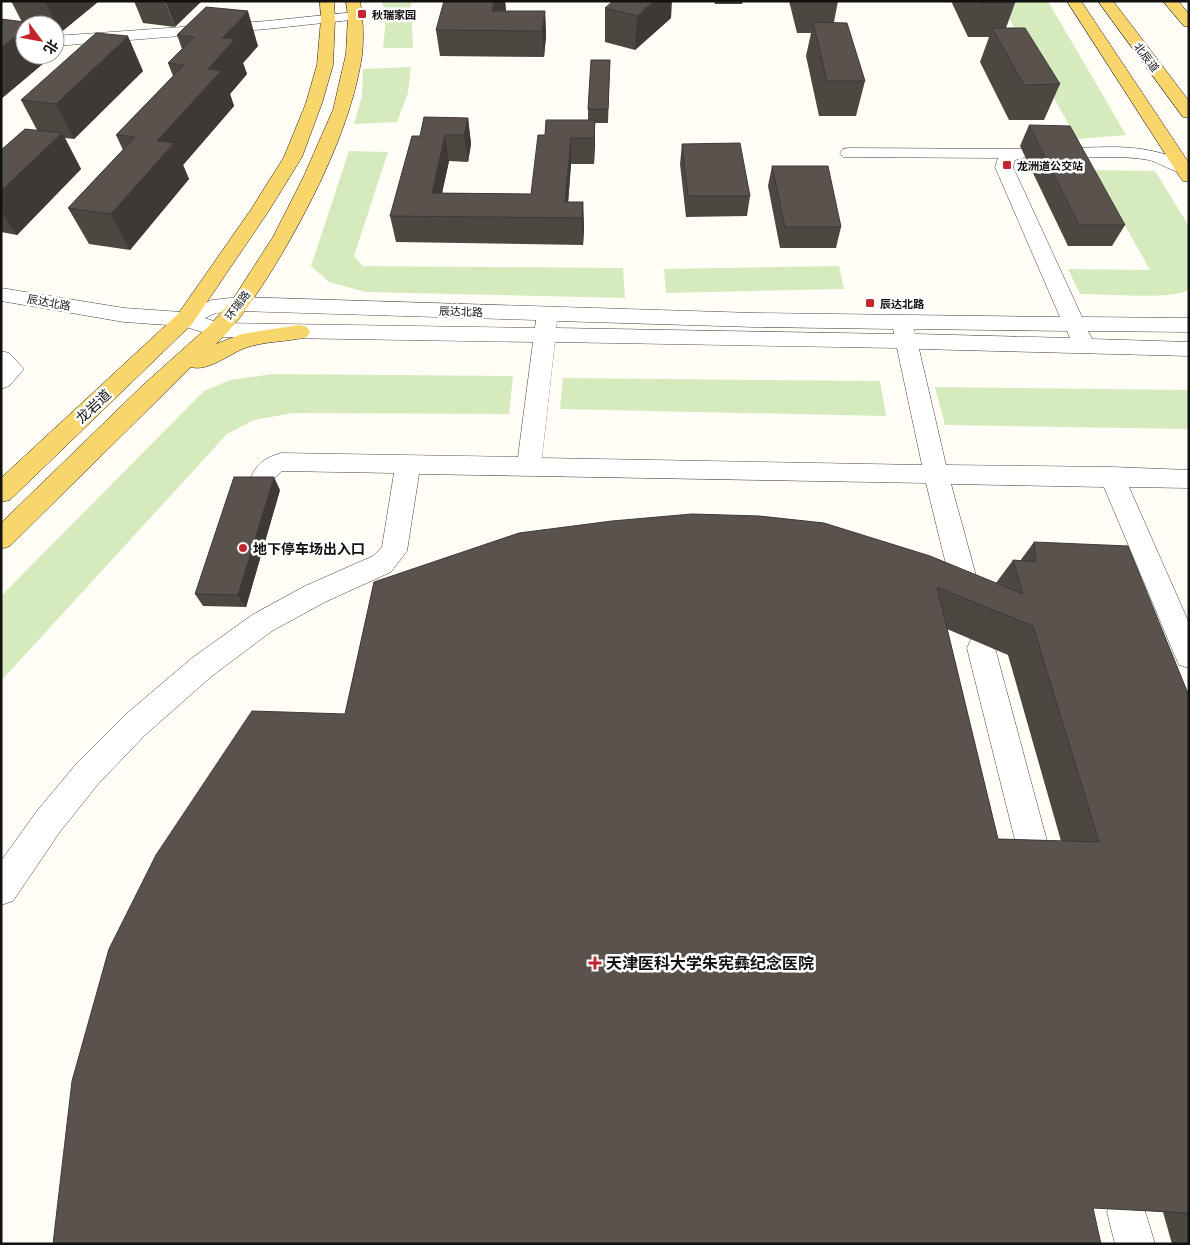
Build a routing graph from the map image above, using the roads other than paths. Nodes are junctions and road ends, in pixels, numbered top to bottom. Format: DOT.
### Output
graph roads {
  1 [pos="1074,1"];
  2 [pos="1105,1"];
  3 [pos="1170,1"];
  4 [pos="354,9"];
  5 [pos="327,10"];
  6 [pos="1189,23"];
  7 [pos="65,41"];
  8 [pos="1189,113"];
  9 [pos="1066,153"];
  10 [pos="849,154"];
  11 [pos="1186,172"];
  12 [pos="1,294"];
  13 [pos="240,304"];
  14 [pos="547,313"];
  15 [pos="185,319"];
  16 [pos="1075,324"];
  17 [pos="1189,325"];
  18 [pos="218,330"];
  19 [pos="299,332"];
  20 [pos="904,332"];
  21 [pos="545,336"];
  22 [pos="1083,345"];
  23 [pos="1189,349"];
  24 [pos="1,358"];
  25 [pos="165,378"];
  26 [pos="1,381"];
  27 [pos="408,464"];
  28 [pos="529,466"];
  29 [pos="936,473"];
  30 [pos="1112,476"];
  31 [pos="1189,478"];
  32 [pos="258,490"];
  33 [pos="1,493"];
  34 [pos="1,539"];
  35 [pos="970,605"];
  36 [pos="981,648"];
  37 [pos="1189,656"];
  38 [pos="1035,856"];
  39 [pos="2,886"];
  1 -- 11 [label="main road"];
  2 -- 8 [label="main road, 北辰道"];
  3 -- 6 [label="main road"];
  4 -- 5 [label="street"];
  4 -- 13 [label="main road, 环瑞路"];
  5 -- 7 [label="street"];
  5 -- 15 [label="main road"];
  9 -- 11 [label="street"];
  10 -- 16 [label="street"];
  12 -- 15 [label="street, 辰达北路"];
  13 -- 14 [label="street, 辰达北路"];
  13 -- 15 [label="street, 辰达北路"];
  13 -- 18 [label="main road, 环瑞路"];
  14 -- 20 [label="street, 辰达北路"];
  14 -- 21 [label="street"];
  15 -- 18 [label="street, 辰达北路"];
  15 -- 33 [label="main road, 龙岩道"];
  16 -- 17 [label="street, 辰达北路"];
  16 -- 20 [label="street, 辰达北路"];
  16 -- 22 [label="street"];
  18 -- 19 [label="street, 辰达北路"];
  18 -- 25 [label="main road, 环瑞路"];
  19 -- 21 [label="street, 辰达北路"];
  19 -- 25 [label="main road"];
  20 -- 21 [label="street, 辰达北路"];
  20 -- 22 [label="street, 辰达北路"];
  20 -- 29 [label="street"];
  21 -- 28 [label="street"];
  22 -- 23 [label="street, 辰达北路"];
  24 -- 26 [label="street"];
  25 -- 34 [label="main road, 环瑞路"];
  27 -- 28 [label="street"];
  27 -- 32 [label="street"];
  27 -- 39 [label="street"];
  28 -- 29 [label="street"];
  29 -- 30 [label="street"];
  29 -- 35 [label="street"];
  30 -- 31 [label="street"];
  30 -- 37 [label="street"];
  36 -- 38 [label="street"];
}
